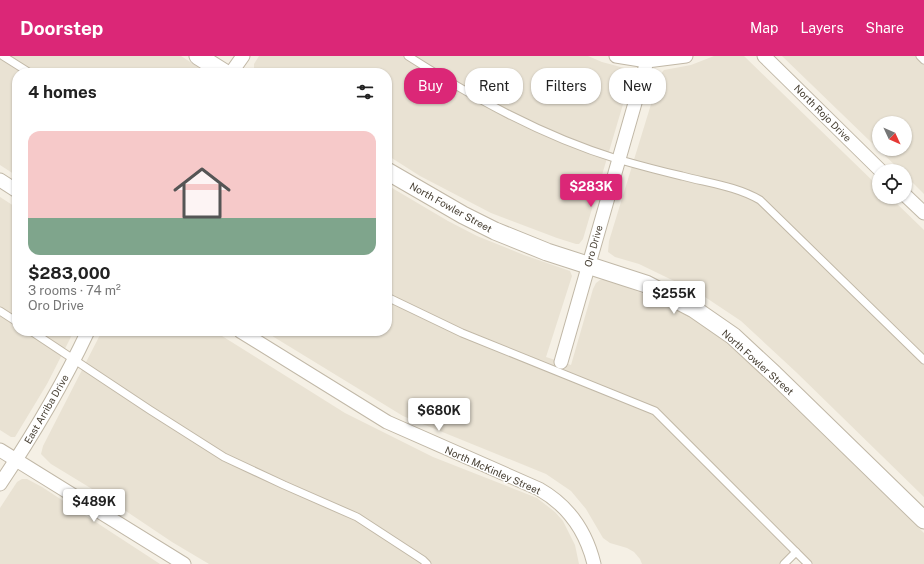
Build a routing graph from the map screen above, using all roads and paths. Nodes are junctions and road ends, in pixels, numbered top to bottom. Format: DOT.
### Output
graph roads {
  1 [pos="3,56"];
  2 [pos="198,56"];
  3 [pos="243,56"];
  4 [pos="408,56"];
  5 [pos="616,56"];
  6 [pos="686,56"];
  7 [pos="764,56"];
  8 [pos="920,56"];
  9 [pos="924,60"];
  10 [pos="647,62"];
  11 [pos="22,68"];
  12 [pos="217,68"];
  13 [pos="235,68"];
  14 [pos="619,159"];
  15 [pos="874,164"];
  16 [pos="392,174"];
  17 [pos="0,180"];
  18 [pos="12,188"];
  19 [pos="912,201"];
  20 [pos="924,213"];
  21 [pos="588,265"];
  22 [pos="392,299"];
  23 [pos="0,311"];
  24 [pos="12,319"];
  25 [pos="39,336"];
  26 [pos="86,336"];
  27 [pos="248,336"];
  28 [pos="74,359"];
  29 [pos="924,360"];
  30 [pos="560,367"];
  31 [pos="0,450"];
  32 [pos="16,460"];
  33 [pos="0,484"];
  34 [pos="924,520"];
  35 [pos="796,552"];
  36 [pos="184,564"];
  37 [pos="427,564"];
  38 [pos="594,564"];
  39 [pos="784,564"];
  40 [pos="808,564"];
  1 -- 11 [label="lane"];
  2 -- 12 [label="street"];
  3 -- 13 [label="street"];
  4 -- 14 [label="lane"];
  5 -- 10 [label="street"];
  6 -- 10 [label="street"];
  7 -- 15 [label="street, North Rojo Drive"];
  8 -- 9 [label="lane"];
  10 -- 14 [label="street, Oro Drive"];
  14 -- 21 [label="street, Oro Drive"];
  14 -- 29 [label="lane"];
  16 -- 21 [label="street, North Fowler Street"];
  17 -- 18 [label="street"];
  19 -- 20 [label="street"];
  21 -- 30 [label="street, Oro Drive"];
  21 -- 34 [label="street, North Fowler Street"];
  22 -- 30 [label="lane"];
  23 -- 24 [label="lane"];
  25 -- 28 [label="lane"];
  26 -- 28 [label="street, East Arriba Drive"];
  27 -- 38 [label="street, North McKinley Street"];
  28 -- 32 [label="street, East Arriba Drive"];
  28 -- 37 [label="lane"];
  30 -- 35 [label="lane"];
  31 -- 32 [label="street"];
  32 -- 33 [label="street, East Arriba Drive"];
  32 -- 36 [label="street"];
  35 -- 39 [label="lane"];
  35 -- 40 [label="lane"];
}
